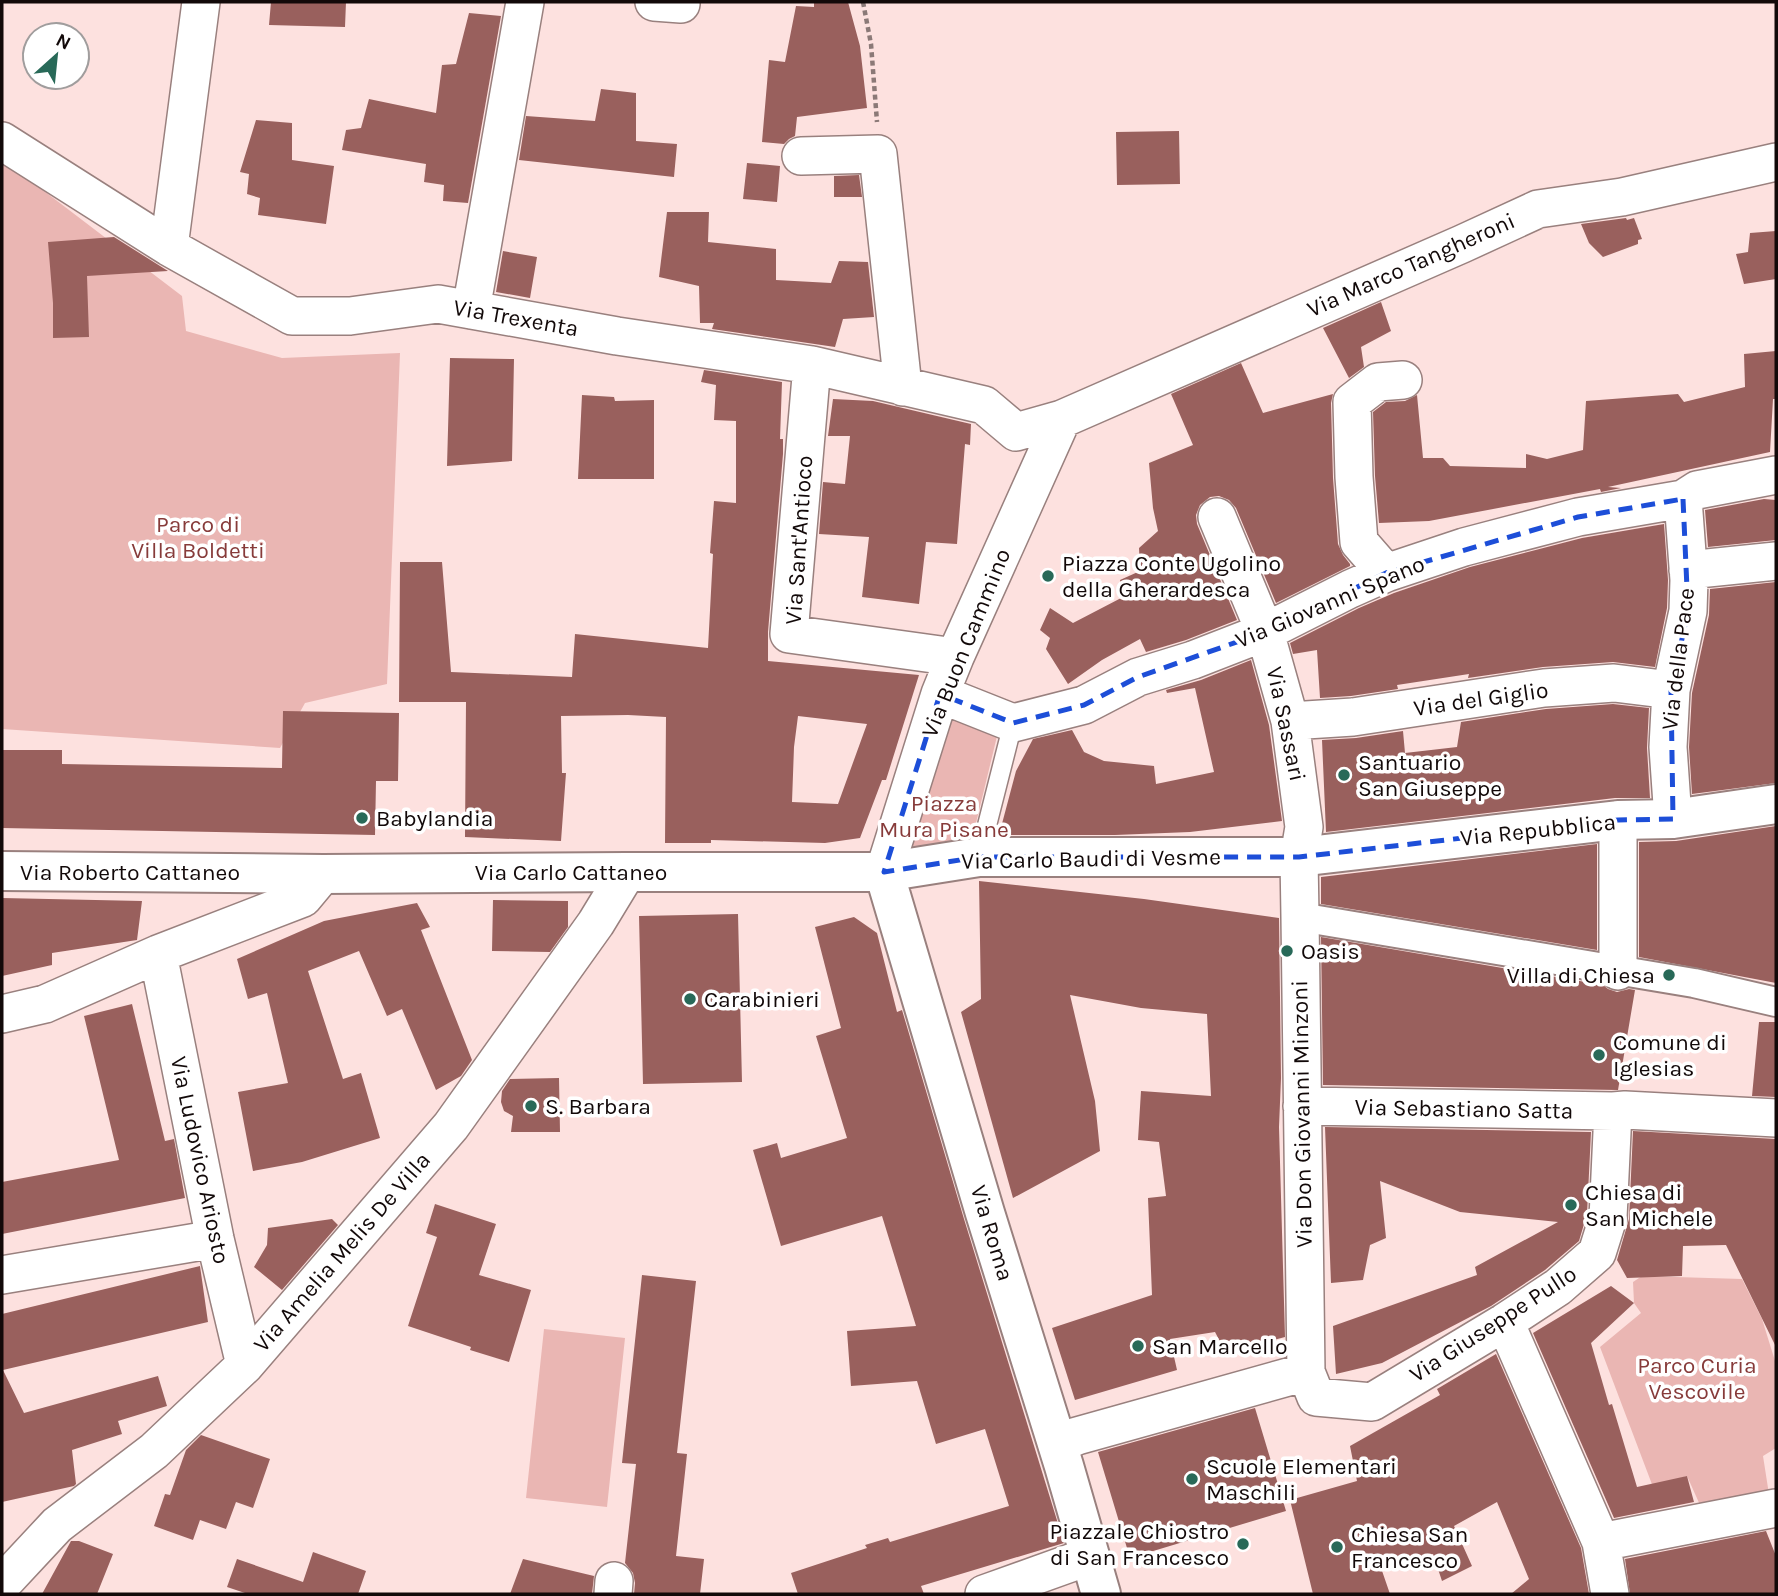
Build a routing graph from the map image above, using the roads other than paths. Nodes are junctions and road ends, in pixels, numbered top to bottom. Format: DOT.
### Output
graph roads {
  1 [pos="201,2"];
  2 [pos="525,2"];
  3 [pos="2,141"];
  4 [pos="801,156"];
  5 [pos="1776,162"];
  6 [pos="169,247"];
  7 [pos="471,310"];
  8 [pos="813,365"];
  9 [pos="1403,380"];
  10 [pos="903,387"];
  11 [pos="1062,419"];
  12 [pos="1776,475"];
  13 [pos="1683,499"];
  14 [pos="1217,517"];
  15 [pos="1776,561"];
  16 [pos="1688,570"];
  17 [pos="1386,573"];
  18 [pos="1265,632"];
  19 [pos="955,657"];
  20 [pos="1671,690"];
  21 [pos="940,694"];
  22 [pos="1290,721"];
  23 [pos="1013,723"];
  24 [pos="1776,804"];
  25 [pos="1673,819"];
  26 [pos="1618,820"];
  27 [pos="979,857"];
  28 [pos="1300,857"];
  29 [pos="2,871"];
  30 [pos="627,872"];
  31 [pos="884,872"];
  32 [pos="259,873"];
  33 [pos="323,874"];
  34 [pos="258,916"];
  35 [pos="1300,917"];
  36 [pos="158,954"];
  37 [pos="1630,973"];
  38 [pos="1772,1001"];
  39 [pos="2,1014"];
  40 [pos="1302,1106"];
  41 [pos="1619,1111"];
  42 [pos="1776,1118"];
  43 [pos="215,1239"];
  44 [pos="2,1275"];
  45 [pos="1505,1321"];
  46 [pos="245,1365"];
  47 [pos="1306,1372"];
  48 [pos="1057,1444"];
  49 [pos="1776,1508"];
  50 [pos="1601,1542"];
  51 [pos="1090,1556"];
  52 [pos="2,1584"];
  53 [pos="984,1594"];
  54 [pos="1101,1594"];
  55 [pos="1609,1594"];
  1 -- 6 [label="street"];
  2 -- 7 [label="street"];
  3 -- 6 [label="street, Via Trexenta"];
  4 -- 10 [label="street"];
  5 -- 11 [label="street, Via Marco Tangheroni"];
  6 -- 7 [label="street, Via Trexenta"];
  7 -- 8 [label="street, Via Trexenta"];
  8 -- 10 [label="street, Via Trexenta"];
  8 -- 19 [label="street, Via Sant'Antioco"];
  9 -- 17 [label="street"];
  10 -- 11 [label="street, Via Trexenta"];
  11 -- 19 [label="street, Via Buon Cammino"];
  12 -- 13 [label="street, Via Giovanni Spano"];
  13 -- 16 [label="street, Via della Pace"];
  13 -- 17 [label="street, Via Giovanni Spano"];
  14 -- 18 [label="street, Via Sassari"];
  15 -- 16 [label="street"];
  16 -- 20 [label="street, Via della Pace"];
  17 -- 18 [label="street, Via Giovanni Spano"];
  18 -- 22 [label="street, Via Sassari"];
  18 -- 23 [label="street, Via Giovanni Spano"];
  19 -- 21 [label="street, Via Buon Cammino"];
  20 -- 22 [label="street, Via del Giglio"];
  20 -- 25 [label="street, Via della Pace"];
  21 -- 23 [label="street"];
  21 -- 31 [label="street, Via Buon Cammino"];
  22 -- 28 [label="street, Via Sassari"];
  23 -- 27 [label="lane"];
  24 -- 25 [label="main road, Via Repubblica"];
  25 -- 26 [label="main road, Via Repubblica"];
  26 -- 28 [label="main road, Via Repubblica"];
  26 -- 37 [label="street"];
  27 -- 28 [label="main road, Via Carlo Baudi di Vesme"];
  27 -- 31 [label="main road, Via Carlo Baudi di Vesme"];
  28 -- 35 [label="street, Via Don Giovanni Minzoni"];
  29 -- 32 [label="main road, Via Roberto Cattaneo"];
  30 -- 31 [label="main road, Via Carlo Cattaneo"];
  30 -- 33 [label="main road, Via Carlo Cattaneo"];
  30 -- 46 [label="street, Via Amelia Melis De Villa"];
  31 -- 48 [label="main road, Via Roma"];
  32 -- 33 [label="main road, Via Carlo Cattaneo"];
  32 -- 34 [label="street"];
  33 -- 34 [label="street"];
  34 -- 36 [label="street"];
  35 -- 37 [label="street"];
  35 -- 40 [label="street, Via Don Giovanni Minzoni"];
  36 -- 39 [label="street"];
  36 -- 43 [label="street, Via Ludovico Ariosto"];
  37 -- 38 [label="street"];
  40 -- 41 [label="street, Via Sebastiano Satta"];
  40 -- 47 [label="street, Via Don Giovanni Minzoni"];
  41 -- 42 [label="street, Via Sebastiano Satta"];
  41 -- 45 [label="street, Via Giuseppe Pullo"];
  43 -- 44 [label="street"];
  43 -- 46 [label="street, Via Ludovico Ariosto"];
  45 -- 47 [label="street, Via Giuseppe Pullo"];
  45 -- 50 [label="street"];
  46 -- 52 [label="street, Via Amelia Melis De Villa"];
  47 -- 48 [label="street"];
  48 -- 51 [label="main road, Via Roma"];
  49 -- 50 [label="street"];
  50 -- 55 [label="street"];
  51 -- 53 [label="street"];
  51 -- 54 [label="main road, Via Roma"];
}
